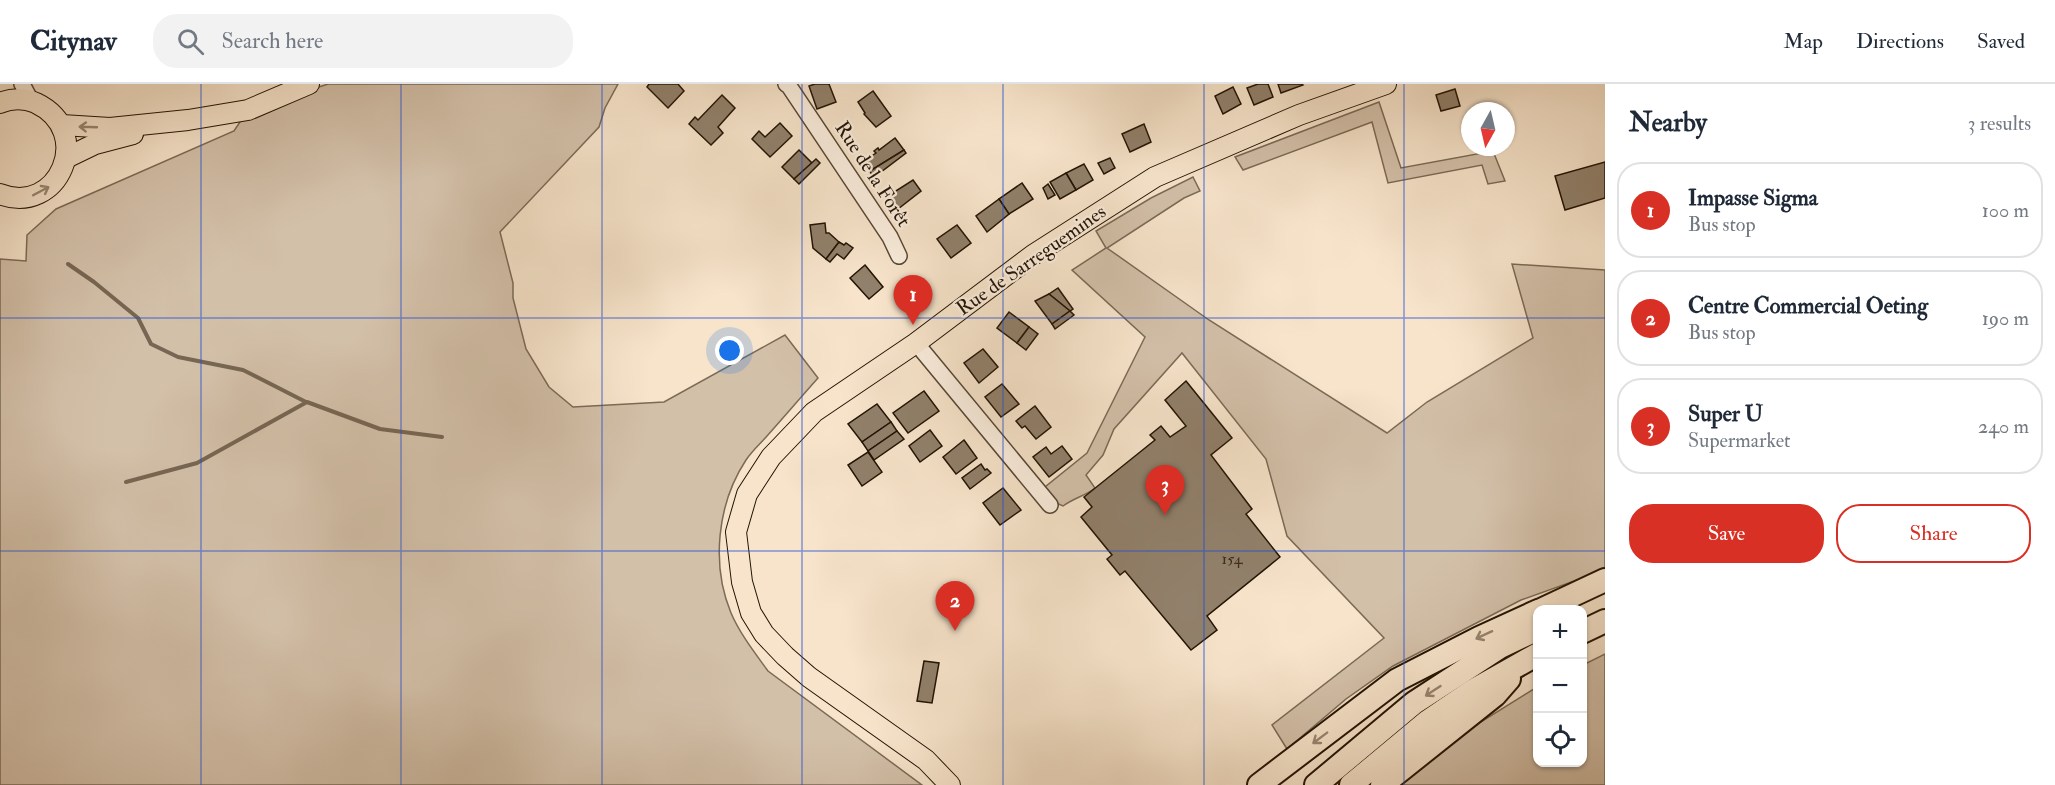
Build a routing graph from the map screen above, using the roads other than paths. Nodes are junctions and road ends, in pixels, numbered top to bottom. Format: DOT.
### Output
graph roads {
  1 [pos="309,84"];
  2 [pos="1386,84"];
  3 [pos="789,85"];
  4 [pos="27,92"];
  5 [pos="0,103"];
  6 [pos="188,120"];
  7 [pos="62,126"];
  8 [pos="66,158"];
  9 [pos="1,196"];
  10 [pos="898,256"];
  11 [pos="916,343"];
  12 [pos="1050,505"];
  13 [pos="1605,580"];
  14 [pos="1605,597"];
  15 [pos="1550,605"];
  16 [pos="1587,605"];
  17 [pos="1533,613"];
  18 [pos="1605,621"];
  19 [pos="1587,630"];
  20 [pos="1533,631"];
  21 [pos="1531,658"];
  22 [pos="950,785"];
  23 [pos="1259,785"];
  24 [pos="1316,785"];
  25 [pos="1351,785"];
  26 [pos="1382,785"];
  1 -- 6 [label="main road"];
  2 -- 11 [label="main road, Rue de Sarreguemines"];
  3 -- 10 [label="street, Rue de la Forêt"];
  4 -- 5 [label="main road"];
  4 -- 7 [label="main road"];
  6 -- 7 [label="main road, one-way"];
  6 -- 8 [label="main road"];
  7 -- 8 [label="main road"];
  9 -- 8 [label="main road, one-way"];
  11 -- 12 [label="street"];
  11 -- 22 [label="main road, Rue de Sarreguemines"];
  13 -- 15 [label="highway"];
  14 -- 16 [label="highway"];
  17 -- 23 [label="highway, one-way"];
  18 -- 19 [label="highway"];
  20 -- 24 [label="highway, one-way"];
  21 -- 25 [label="highway"];
  21 -- 26 [label="highway"];
}
